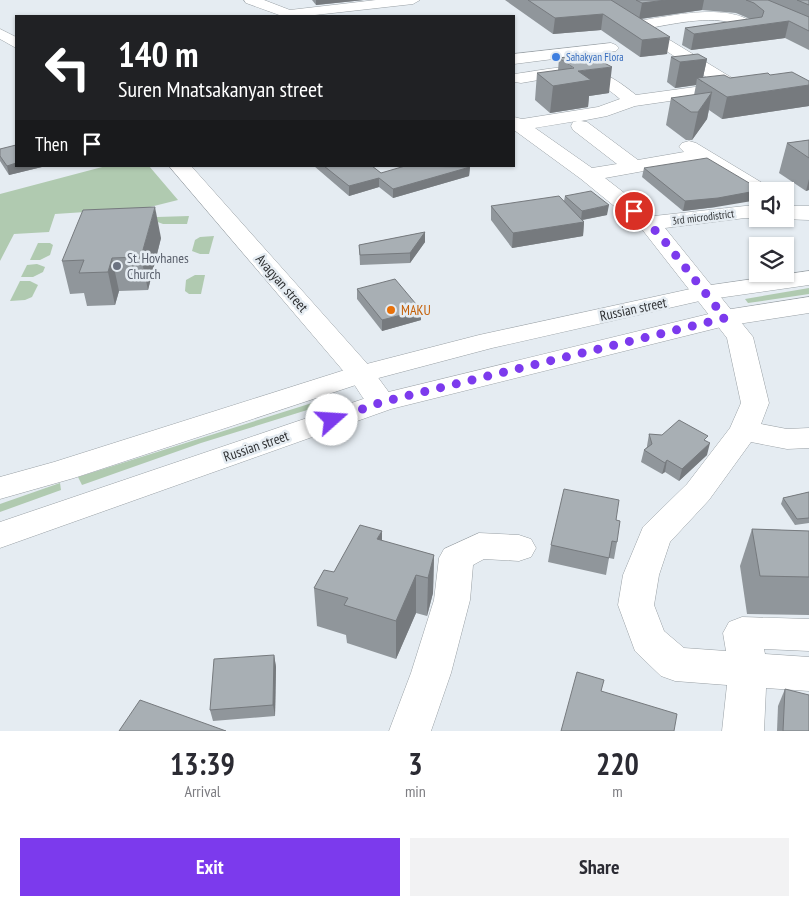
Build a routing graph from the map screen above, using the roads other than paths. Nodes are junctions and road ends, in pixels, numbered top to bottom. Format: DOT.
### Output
graph roads {
  1 [pos="251,0"];
  2 [pos="413,0"];
  3 [pos="595,0"];
  4 [pos="292,15"];
  5 [pos="636,26"];
  6 [pos="0,33"];
  7 [pos="718,35"];
  8 [pos="681,39"];
  9 [pos="15,42"];
  10 [pos="662,42"];
  11 [pos="611,48"];
  12 [pos="515,59"];
  13 [pos="521,78"];
  14 [pos="631,82"];
  15 [pos="750,83"];
  16 [pos="613,85"];
  17 [pos="731,85"];
  18 [pos="632,101"];
  19 [pos="516,124"];
  20 [pos="580,126"];
  21 [pos="180,167"];
  22 [pos="634,167"];
  23 [pos="588,175"];
  24 [pos="749,183"];
  25 [pos="749,212"];
  26 [pos="649,223"];
  27 [pos="809,278"];
  28 [pos="704,293"];
  29 [pos="809,304"];
  30 [pos="725,318"];
  31 [pos="361,374"];
  32 [pos="382,402"];
  33 [pos="744,431"];
  34 [pos="809,438"];
  35 [pos="0,488"];
  36 [pos="0,536"];
  37 [pos="520,548"];
  38 [pos="809,635"];
  39 [pos="748,668"];
  40 [pos="809,674"];
  41 [pos="409,730"];
  42 [pos="744,731"];
  1 -- 4 [label="street"];
  2 -- 4 [label="street"];
  3 -- 5 [label="street"];
  5 -- 7 [label="street"];
  5 -- 10 [label="street"];
  6 -- 9 [label="street"];
  8 -- 10 [label="street"];
  10 -- 17 [label="street"];
  11 -- 12 [label="street"];
  13 -- 16 [label="street"];
  14 -- 16 [label="street"];
  15 -- 17 [label="street"];
  16 -- 18 [label="street"];
  17 -- 18 [label="street"];
  18 -- 19 [label="street"];
  19 -- 23 [label="street"];
  20 -- 22 [label="street"];
  21 -- 31 [label="street, Avagyan street"];
  22 -- 23 [label="street"];
  22 -- 24 [label="street"];
  23 -- 26 [label="street"];
  25 -- 26 [label="street, 3rd microdistrict"];
  26 -- 28 [label="street"];
  27 -- 28 [label="street, Russian street"];
  28 -- 30 [label="street"];
  28 -- 31 [label="street, Russian street"];
  29 -- 30 [label="street, Russian street"];
  30 -- 32 [label="street, Russian street"];
  30 -- 33 [label="street"];
  31 -- 32 [label="street, Avagyan street"];
  31 -- 35 [label="street, Russian street"];
  32 -- 36 [label="street, Russian street"];
  33 -- 34 [label="street"];
  33 -- 39 [label="street"];
  37 -- 41 [label="street"];
  38 -- 39 [label="street"];
  39 -- 40 [label="street"];
  39 -- 42 [label="street"];
}
